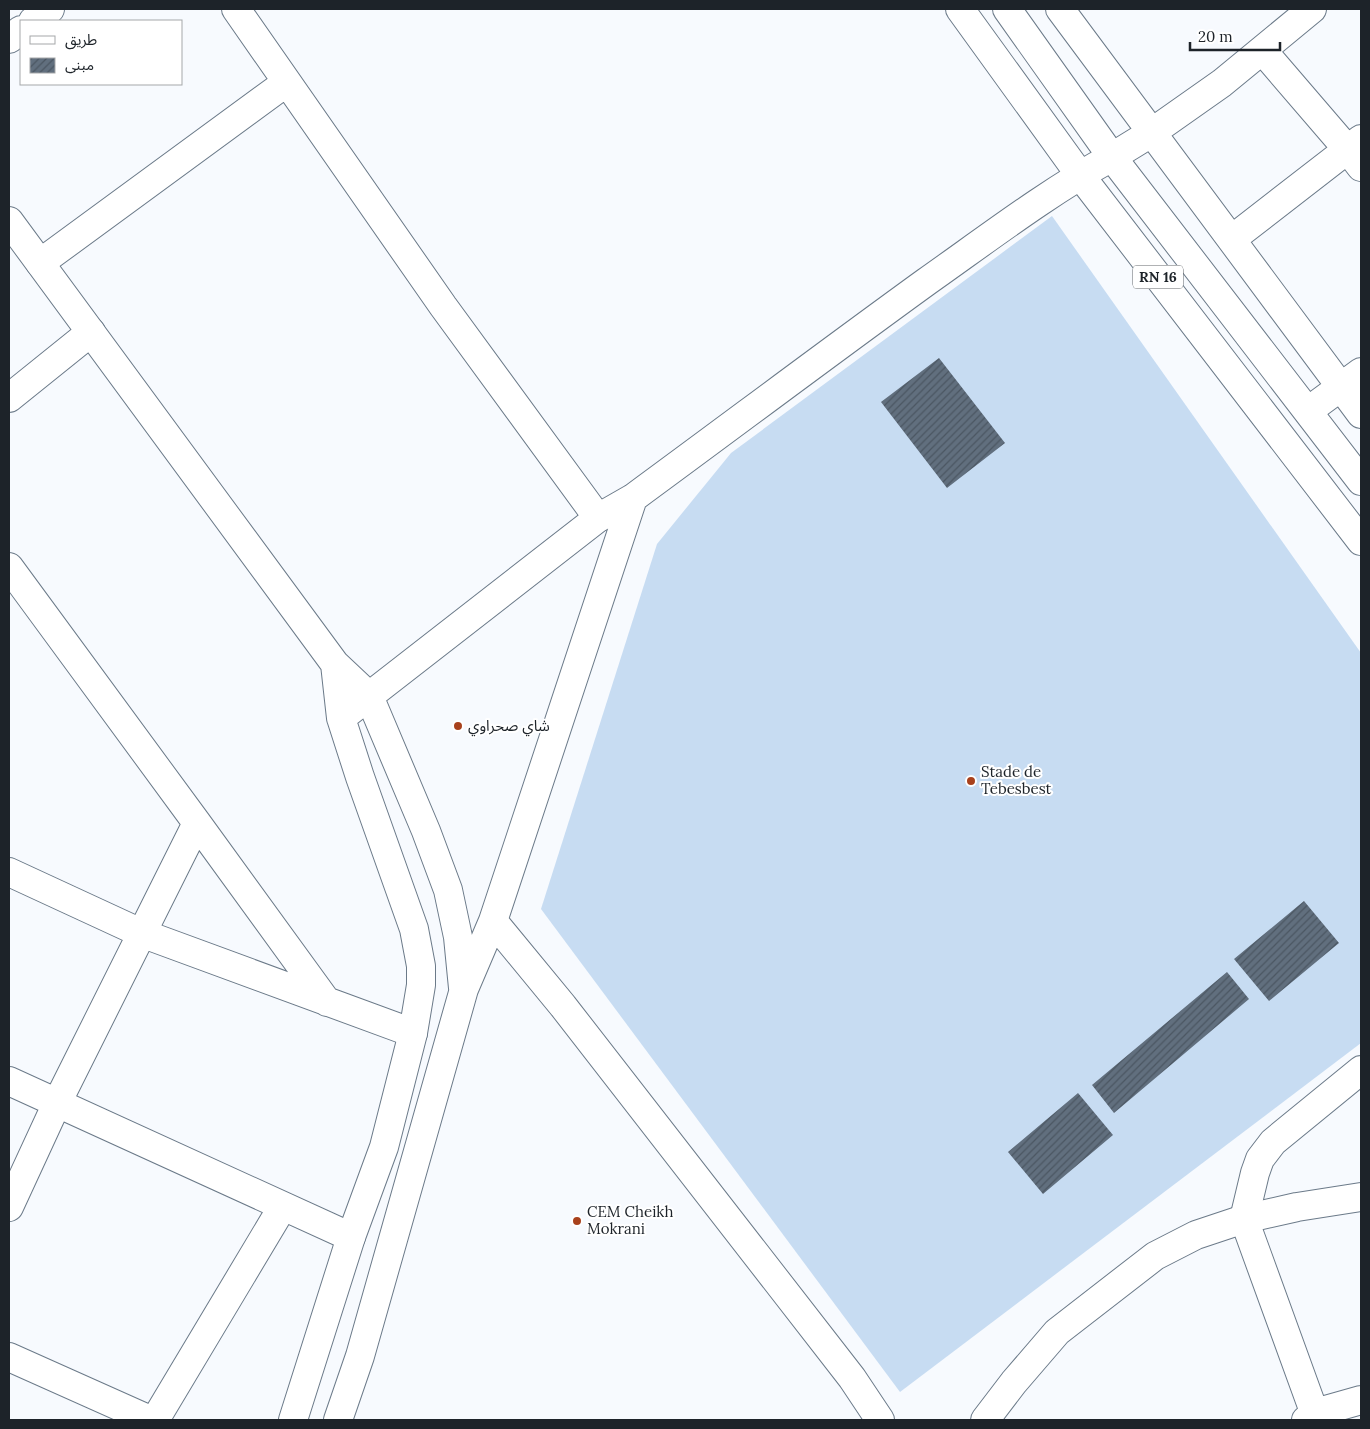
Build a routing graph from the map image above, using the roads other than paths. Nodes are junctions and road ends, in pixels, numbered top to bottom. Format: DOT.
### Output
graph roads {
  1 [pos="50,9"];
  2 [pos="236,9"];
  3 [pos="1007,9"];
  4 [pos="1060,9"];
  5 [pos="1312,9"];
  6 [pos="963,10"];
  7 [pos="34,20"];
  8 [pos="20,31"];
  9 [pos="9,39"];
  10 [pos="1263,51"];
  11 [pos="287,82"];
  12 [pos="1152,133"];
  13 [pos="1357,152"];
  14 [pos="1112,157"];
  15 [pos="1080,175"];
  16 [pos="9,221"];
  17 [pos="1232,240"];
  18 [pos="40,263"];
  19 [pos="91,332"];
  20 [pos="1351,379"];
  21 [pos="9,398"];
  22 [pos="1308,411"];
  23 [pos="1361,414"];
  24 [pos="1361,481"];
  25 [pos="633,498"];
  26 [pos="598,518"];
  27 [pos="1361,541"];
  28 [pos="9,567"];
  29 [pos="335,664"];
  30 [pos="369,696"];
  31 [pos="341,718"];
  32 [pos="197,823"];
  33 [pos="9,872"];
  34 [pos="493,921"];
  35 [pos="141,933"];
  36 [pos="464,989"];
  37 [pos="326,1002"];
  38 [pos="412,1033"];
  39 [pos="1361,1070"];
  40 [pos="9,1081"];
  41 [pos="57,1103"];
  42 [pos="1361,1197"];
  43 [pos="283,1206"];
  44 [pos="9,1207"];
  45 [pos="1244,1219"];
  46 [pos="351,1237"];
  47 [pos="9,1357"];
  48 [pos="1361,1400"];
  49 [pos="1313,1418"];
  50 [pos="150,1420"];
  51 [pos="155,1420"];
  52 [pos="292,1420"];
  53 [pos="338,1420"];
  54 [pos="880,1420"];
  55 [pos="985,1420"];
  1 -- 7 [label="street"];
  2 -- 11 [label="street"];
  3 -- 14 [label="street, RN 16"];
  4 -- 12 [label="street"];
  5 -- 10 [label="street"];
  6 -- 15 [label="street, RN 16"];
  8 -- 9 [label="street"];
  10 -- 12 [label="street"];
  10 -- 13 [label="street"];
  11 -- 18 [label="street"];
  11 -- 26 [label="street"];
  12 -- 14 [label="street"];
  12 -- 17 [label="street"];
  13 -- 17 [label="street"];
  14 -- 15 [label="street"];
  14 -- 22 [label="street, RN 16"];
  15 -- 25 [label="street"];
  15 -- 27 [label="street, RN 16"];
  16 -- 18 [label="street"];
  17 -- 20 [label="street"];
  18 -- 19 [label="street"];
  19 -- 21 [label="street"];
  19 -- 29 [label="street"];
  20 -- 22 [label="street"];
  20 -- 23 [label="street"];
  22 -- 24 [label="street, RN 16"];
  25 -- 26 [label="street"];
  25 -- 34 [label="street"];
  26 -- 30 [label="street"];
  28 -- 32 [label="street"];
  29 -- 30 [label="street"];
  29 -- 31 [label="street"];
  30 -- 31 [label="street"];
  30 -- 36 [label="street"];
  31 -- 38 [label="street"];
  32 -- 35 [label="street"];
  32 -- 37 [label="street"];
  33 -- 35 [label="street"];
  34 -- 36 [label="street"];
  34 -- 54 [label="street"];
  35 -- 37 [label="street"];
  35 -- 41 [label="street"];
  36 -- 53 [label="street"];
  37 -- 38 [label="street"];
  38 -- 46 [label="street"];
  39 -- 45 [label="street"];
  40 -- 41 [label="street"];
  41 -- 43 [label="street"];
  41 -- 44 [label="street"];
  42 -- 45 [label="street"];
  43 -- 46 [label="street"];
  43 -- 51 [label="street"];
  45 -- 49 [label="street"];
  45 -- 55 [label="street"];
  46 -- 52 [label="street"];
  47 -- 50 [label="street"];
  48 -- 49 [label="street"];
}
